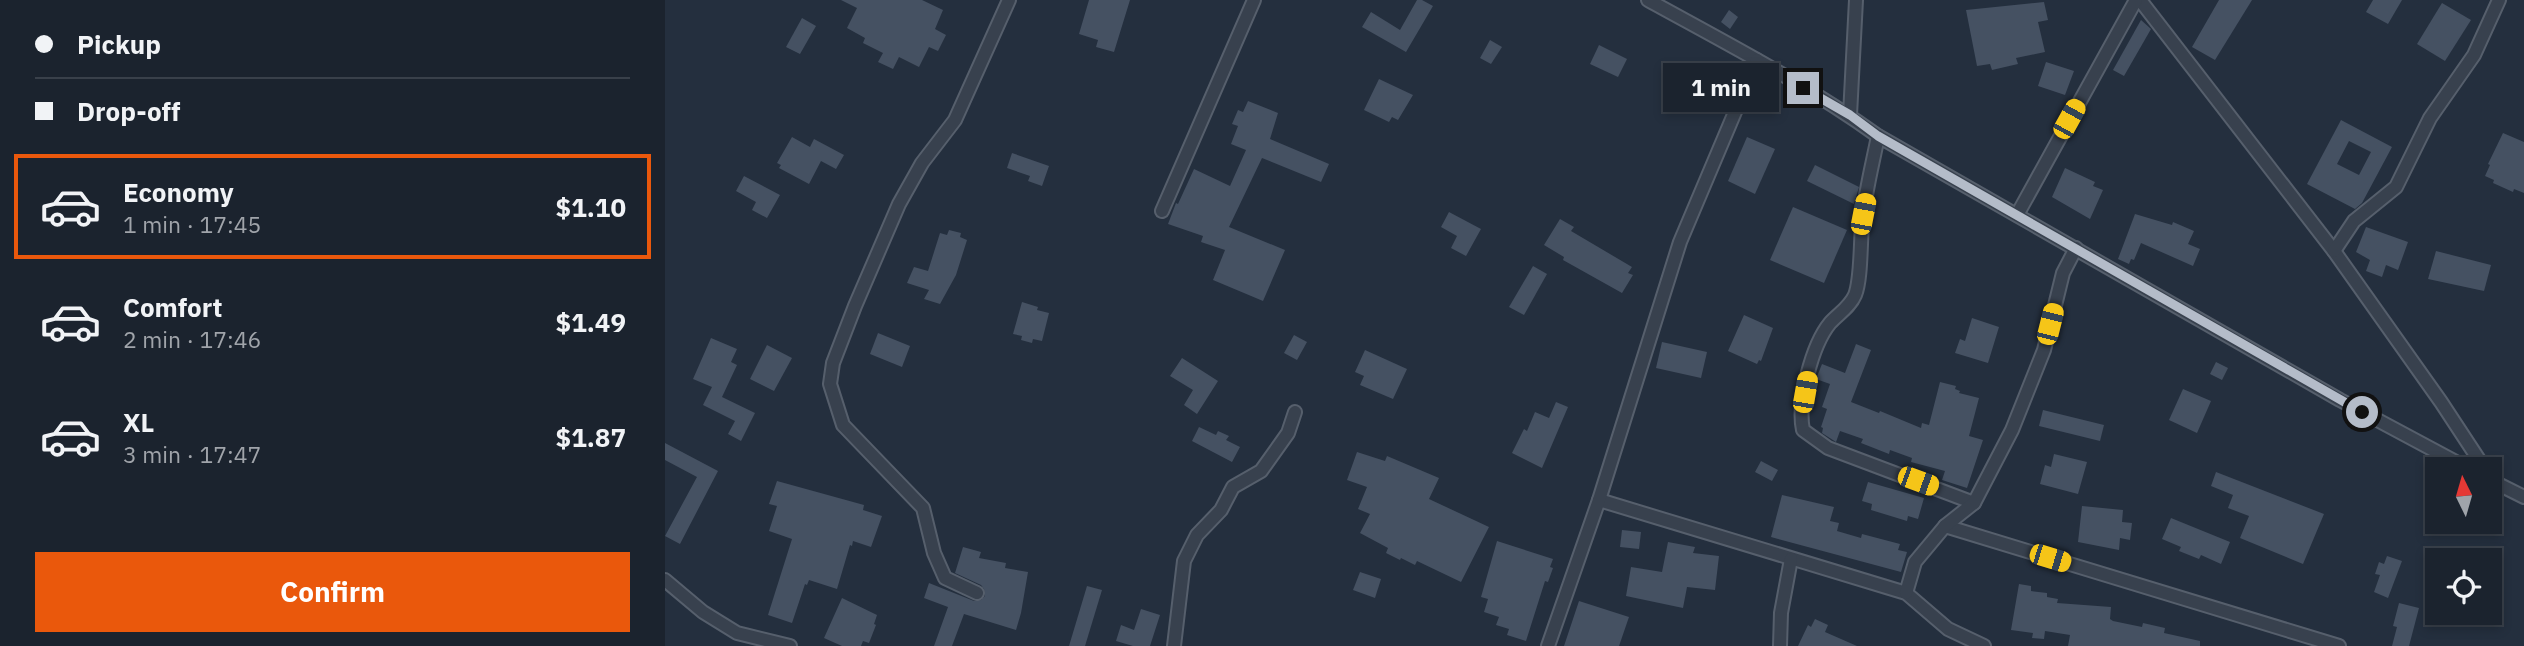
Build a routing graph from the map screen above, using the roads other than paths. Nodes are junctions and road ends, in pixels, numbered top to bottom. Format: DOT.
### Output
graph roads {
  1 [pos="1009,0"];
  2 [pos="1254,0"];
  3 [pos="1649,0"];
  4 [pos="1856,0"];
  5 [pos="2138,0"];
  6 [pos="2499,0"];
  7 [pos="1757,60"];
  8 [pos="1850,115"];
  9 [pos="1878,136"];
  10 [pos="1162,211"];
  11 [pos="2017,215"];
  12 [pos="2076,248"];
  13 [pos="2334,251"];
  14 [pos="1295,412"];
  15 [pos="2447,457"];
  16 [pos="2477,457"];
  17 [pos="2503,486"];
  18 [pos="2524,497"];
  19 [pos="1599,500"];
  20 [pos="1974,503"];
  21 [pos="1945,526"];
  22 [pos="1791,559"];
  23 [pos="665,580"];
  24 [pos="977,593"];
  25 [pos="1906,593"];
  26 [pos="790,646"];
  27 [pos="1174,646"];
  28 [pos="1548,646"];
  29 [pos="1780,646"];
  30 [pos="1985,646"];
  31 [pos="2339,646"];
  1 -- 24 [label="street"];
  2 -- 10 [label="street"];
  3 -- 7 [label="street"];
  4 -- 8 [label="street"];
  5 -- 11 [label="street"];
  5 -- 13 [label="street"];
  6 -- 13 [label="street"];
  7 -- 8 [label="street"];
  7 -- 19 [label="street"];
  8 -- 9 [label="street"];
  9 -- 11 [label="street"];
  9 -- 20 [label="street"];
  11 -- 12 [label="street"];
  12 -- 15 [label="street"];
  12 -- 20 [label="street"];
  13 -- 16 [label="street"];
  14 -- 27 [label="street"];
  17 -- 18 [label="street"];
  19 -- 22 [label="street"];
  19 -- 28 [label="street"];
  20 -- 21 [label="street"];
  21 -- 25 [label="street"];
  21 -- 31 [label="street"];
  22 -- 25 [label="street"];
  22 -- 29 [label="street"];
  23 -- 26 [label="street"];
  25 -- 30 [label="street"];
}
